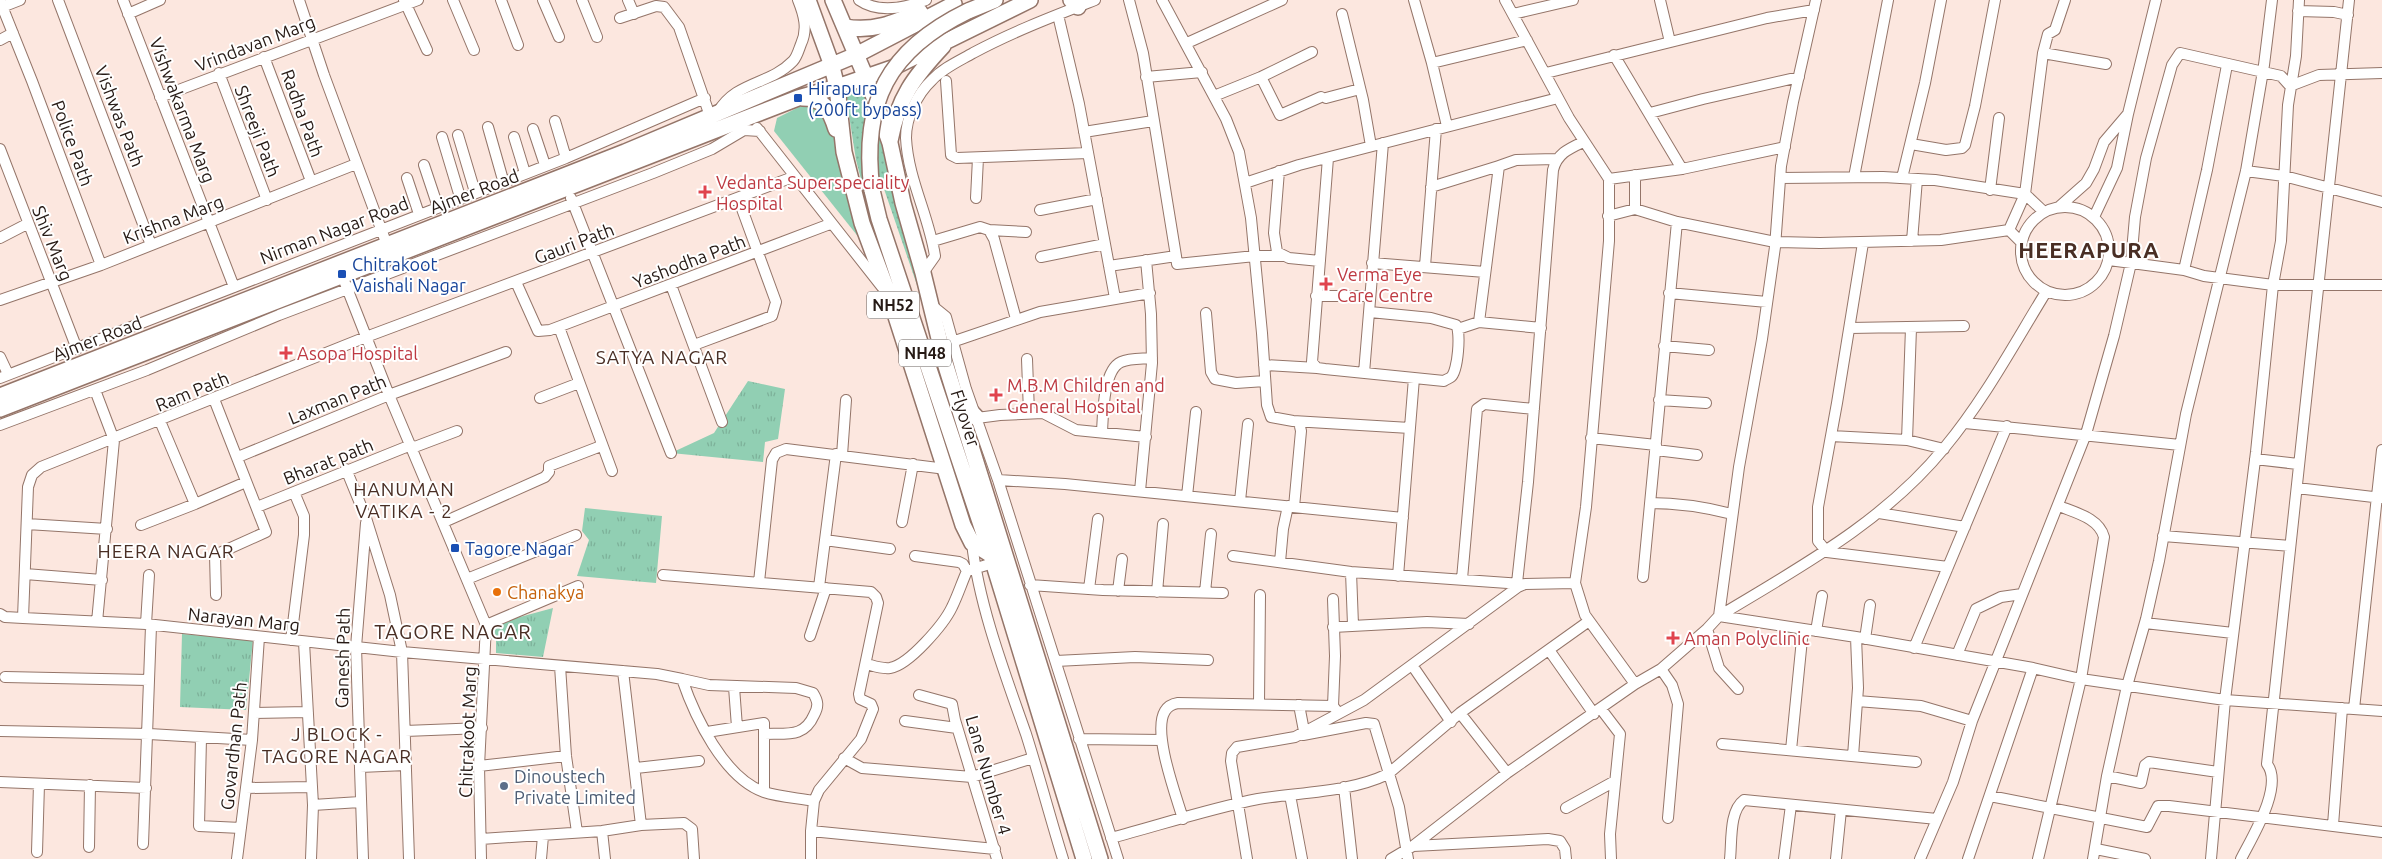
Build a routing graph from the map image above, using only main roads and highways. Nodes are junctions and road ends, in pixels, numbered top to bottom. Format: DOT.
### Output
graph roads {
  1 [pos="808,0"];
  2 [pos="833,0"];
  3 [pos="995,0"];
  4 [pos="1030,0"];
  5 [pos="959,2"];
  6 [pos="845,27"];
  7 [pos="951,38"];
  8 [pos="856,54"];
  9 [pos="831,64"];
  10 [pos="866,78"];
  11 [pos="837,87"];
  12 [pos="798,98"];
  13 [pos="890,143"];
  14 [pos="844,152"];
  15 [pos="341,269"];
  16 [pos="954,393"];
  17 [pos="0,396"];
  18 [pos="0,409"];
  19 [pos="978,418"];
  20 [pos="992,559"];
  21 [pos="1084,859"];
  22 [pos="1100,859"];
  1 -- 9 [label="highway, NH52"];
  2 -- 6 [label="highway"];
  3 -- 20 [label="highway, Flyover / NH48, bridge"];
  4 -- 7 [label="highway, NH48"];
  5 -- 6 [label="highway"];
  5 -- 8 [label="highway, Ajmer Road"];
  6 -- 8 [label="highway"];
  7 -- 10 [label="highway, Ajmer Road"];
  7 -- 13 [label="highway, NH48"];
  8 -- 9 [label="highway, Ajmer Road"];
  8 -- 10 [label="highway"];
  9 -- 11 [label="highway, NH52"];
  9 -- 15 [label="highway, Ajmer Road"];
  10 -- 11 [label="highway, Ajmer Road"];
  10 -- 13 [label="highway"];
  11 -- 12 [label="highway, Ajmer Road"];
  11 -- 14 [label="highway, NH52"];
  12 -- 14 [label="highway"];
  12 -- 15 [label="highway, Ajmer Road"];
  13 -- 16 [label="highway, NH48"];
  14 -- 20 [label="highway, NH52"];
  15 -- 17 [label="highway, Ajmer Road"];
  15 -- 18 [label="highway, Ajmer Road"];
  16 -- 19 [label="highway"];
  16 -- 22 [label="highway, NH48"];
  20 -- 21 [label="highway, NH48"];
}
